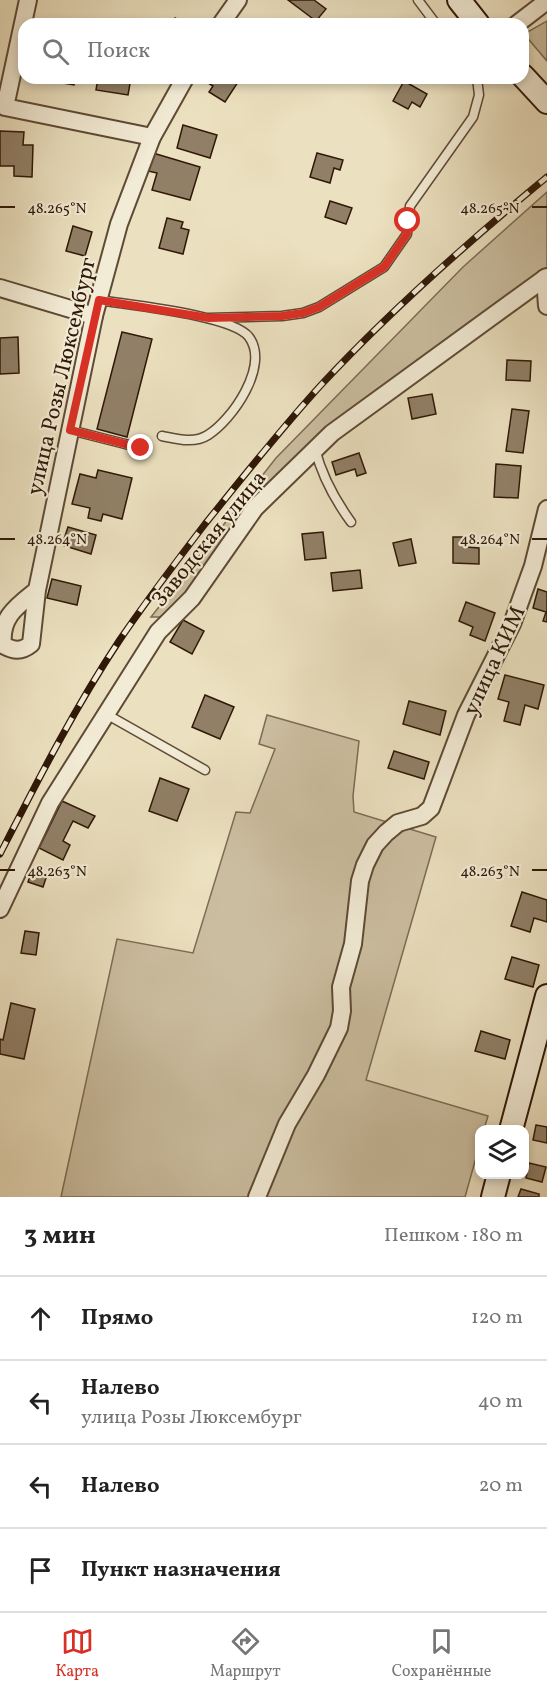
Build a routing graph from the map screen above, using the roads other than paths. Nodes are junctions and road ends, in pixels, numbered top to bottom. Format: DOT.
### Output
graph roads {
  1 [pos="28,0"];
  2 [pos="238,0"];
  3 [pos="418,0"];
  4 [pos="459,0"];
  5 [pos="547,1"];
  6 [pos="24,18"];
  7 [pos="225,18"];
  8 [pos="432,18"];
  9 [pos="473,18"];
  10 [pos="525,18"];
  11 [pos="18,41"];
  12 [pos="529,82"];
  13 [pos="182,84"];
  14 [pos="478,84"];
  15 [pos="547,102"];
  16 [pos="2,107"];
  17 [pos="152,137"];
  18 [pos="546,277"];
  19 [pos="0,288"];
  20 [pos="547,306"];
  21 [pos="96,308"];
  22 [pos="209,318"];
  23 [pos="70,430"];
  24 [pos="162,436"];
  25 [pos="141,448"];
  26 [pos="315,449"];
  27 [pos="547,509"];
  28 [pos="351,522"];
  29 [pos="37,590"];
  30 [pos="106,714"];
  31 [pos="205,770"];
  32 [pos="0,909"];
  33 [pos="547,996"];
  34 [pos="512,1125"];
  35 [pos="498,1179"];
  36 [pos="257,1197"];
  37 [pos="493,1197"];
  1 -- 6 [label="street"];
  2 -- 7 [label="street"];
  3 -- 8 [label="lane"];
  4 -- 9 [label="street"];
  5 -- 10 [label="street"];
  11 -- 16 [label="street"];
  12 -- 15 [label="street"];
  13 -- 17 [label="street, улица Розы Люксембург"];
  14 -- 22 [label="lane"];
  16 -- 17 [label="street"];
  17 -- 21 [label="street, улица Розы Люксембург"];
  18 -- 20 [label="street"];
  18 -- 26 [label="street, Заводская улица"];
  19 -- 21 [label="street"];
  21 -- 22 [label="lane"];
  21 -- 23 [label="street, улица Розы Люксембург"];
  22 -- 24 [label="lane"];
  23 -- 25 [label="lane"];
  23 -- 29 [label="street, улица Розы Люксембург"];
  26 -- 28 [label="lane"];
  26 -- 30 [label="street, Заводская улица"];
  27 -- 36 [label="street, улица КИМ"];
  30 -- 31 [label="lane"];
  30 -- 32 [label="street, Заводская улица"];
  33 -- 34 [label="street"];
  35 -- 37 [label="street"];
}
